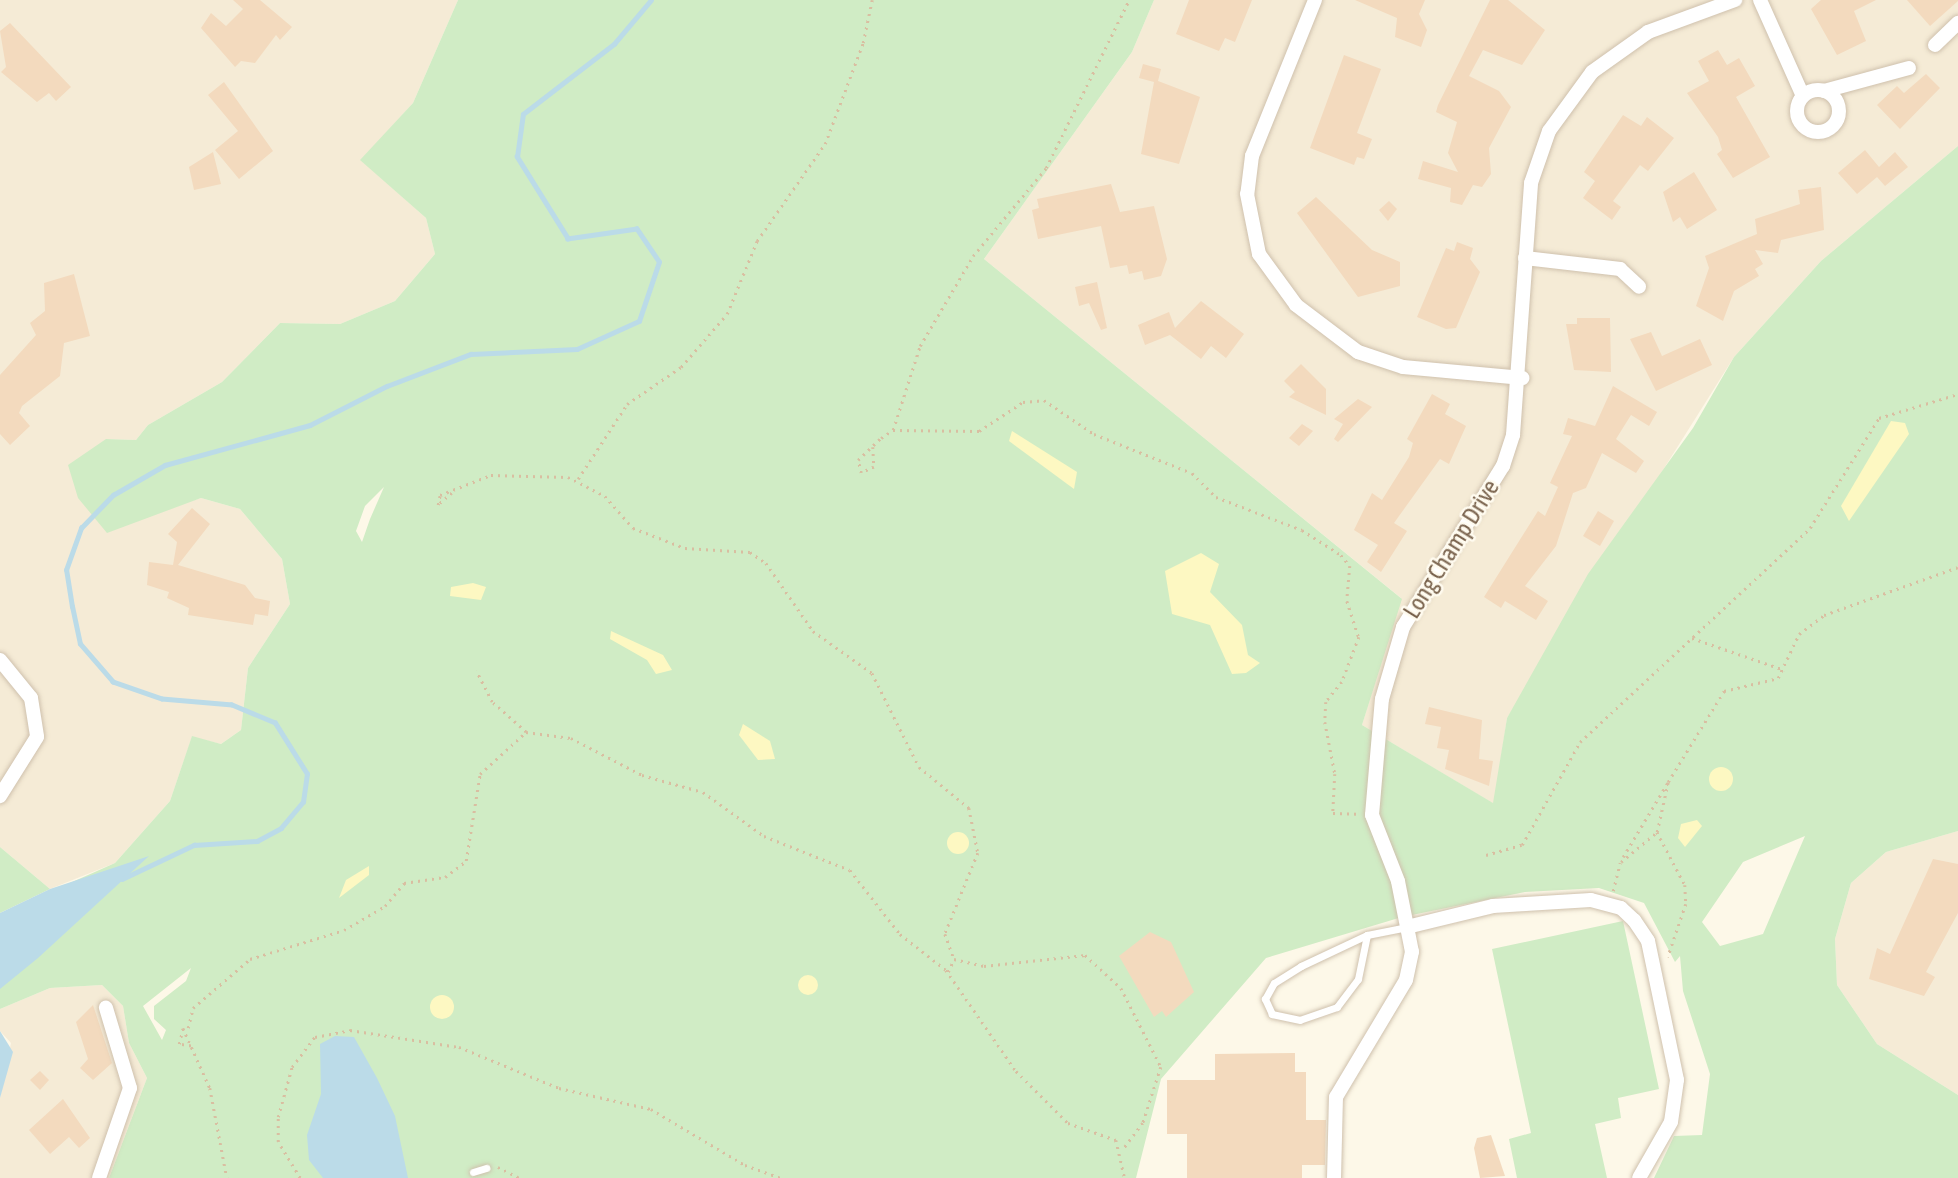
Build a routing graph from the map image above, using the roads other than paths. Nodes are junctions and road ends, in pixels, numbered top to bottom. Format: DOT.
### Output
graph roads {
  1 [pos="1315,0"];
  2 [pos="1734,0"];
  3 [pos="1760,0"];
  4 [pos="1958,23"];
  5 [pos="1935,46"];
  6 [pos="1909,68"];
  7 [pos="1824,91"];
  8 [pos="1803,96"];
  9 [pos="1525,258"];
  10 [pos="1639,287"];
  11 [pos="1522,378"];
  12 [pos="0,660"];
  13 [pos="0,796"];
  14 [pos="1411,926"];
  15 [pos="1367,935"];
  16 [pos="106,1008"];
  17 [pos="486,1168"];
  18 [pos="473,1172"];
  19 [pos="99,1178"];
  20 [pos="1334,1178"];
  21 [pos="1639,1178"];
  1 -- 11 [label="street"];
  2 -- 9 [label="street, Long Champ Drive"];
  3 -- 8 [label="street"];
  4 -- 5 [label="street"];
  6 -- 7 [label="street"];
  7 -- 8 [label="street"];
  7 -- 8 [label="street"];
  9 -- 10 [label="street"];
  9 -- 11 [label="street, Long Champ Drive"];
  11 -- 14 [label="street, Long Champ Drive"];
  12 -- 13 [label="street"];
  14 -- 15 [label="lane"];
  14 -- 20 [label="street, Long Champ Drive"];
  14 -- 21 [label="street"];
  15 -- 15 [label="lane"];
  16 -- 19 [label="street"];
  17 -- 18 [label="lane"];
}
